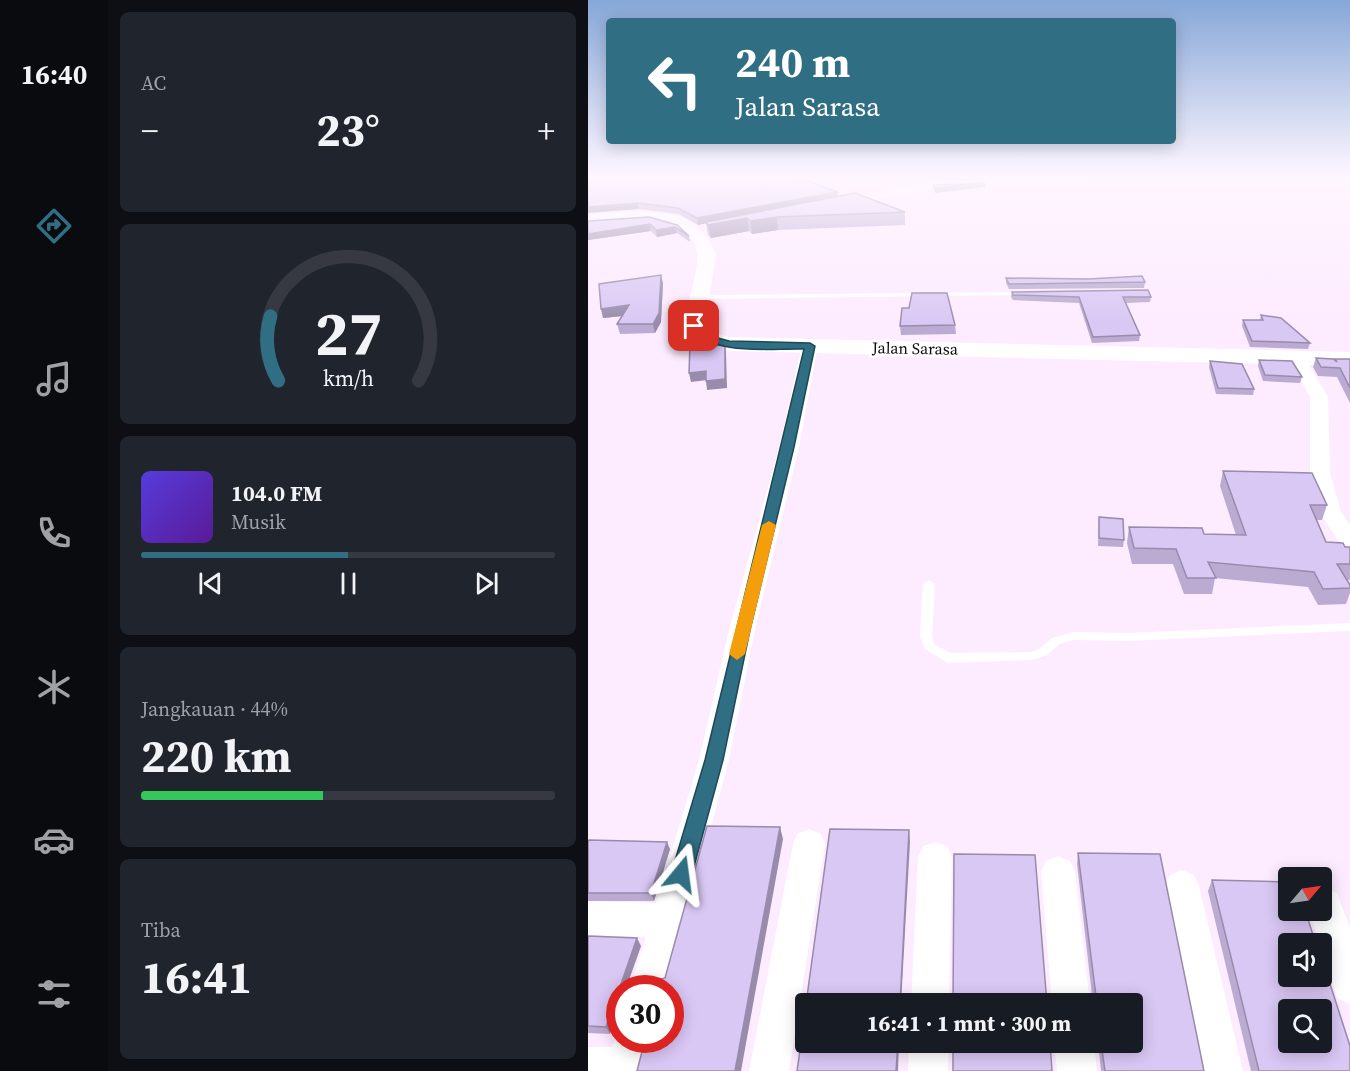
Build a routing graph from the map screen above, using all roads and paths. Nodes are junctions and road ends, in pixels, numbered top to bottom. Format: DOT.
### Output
graph roads {
  1 [pos="684,225"];
  2 [pos="1029,294"];
  3 [pos="698,297"];
  4 [pos="810,346"];
  5 [pos="1296,357"];
  6 [pos="1350,359"];
  7 [pos="1350,541"];
  8 [pos="929,584"];
  9 [pos="1350,627"];
  10 [pos="809,844"];
  11 [pos="935,856"];
  12 [pos="1058,872"];
  13 [pos="1182,886"];
  14 [pos="588,918"];
  15 [pos="668,920"];
  16 [pos="1329,921"];
  17 [pos="652,975"];
  18 [pos="1350,985"];
  19 [pos="930,993"];
  20 [pos="1070,993"];
  21 [pos="929,1053"];
  22 [pos="1075,1053"];
  23 [pos="769,1071"];
  24 [pos="928,1071"];
  25 [pos="1077,1071"];
  26 [pos="1223,1071"];
  1 -- 3 [label="street, Jalan Sarasa"];
  2 -- 3 [label="lane"];
  3 -- 4 [label="street, Jalan Sarasa"];
  4 -- 5 [label="street, Jalan Sarasa"];
  4 -- 15 [label="street"];
  5 -- 6 [label="street, Jalan Sarasa"];
  5 -- 7 [label="street"];
  8 -- 9 [label="lane"];
  10 -- 23 [label="street"];
  11 -- 19 [label="street"];
  12 -- 20 [label="street"];
  13 -- 26 [label="street"];
  14 -- 15 [label="street"];
  15 -- 17 [label="street"];
  16 -- 18 [label="street"];
  21 -- 24 [label="street"];
  22 -- 25 [label="street"];
}
